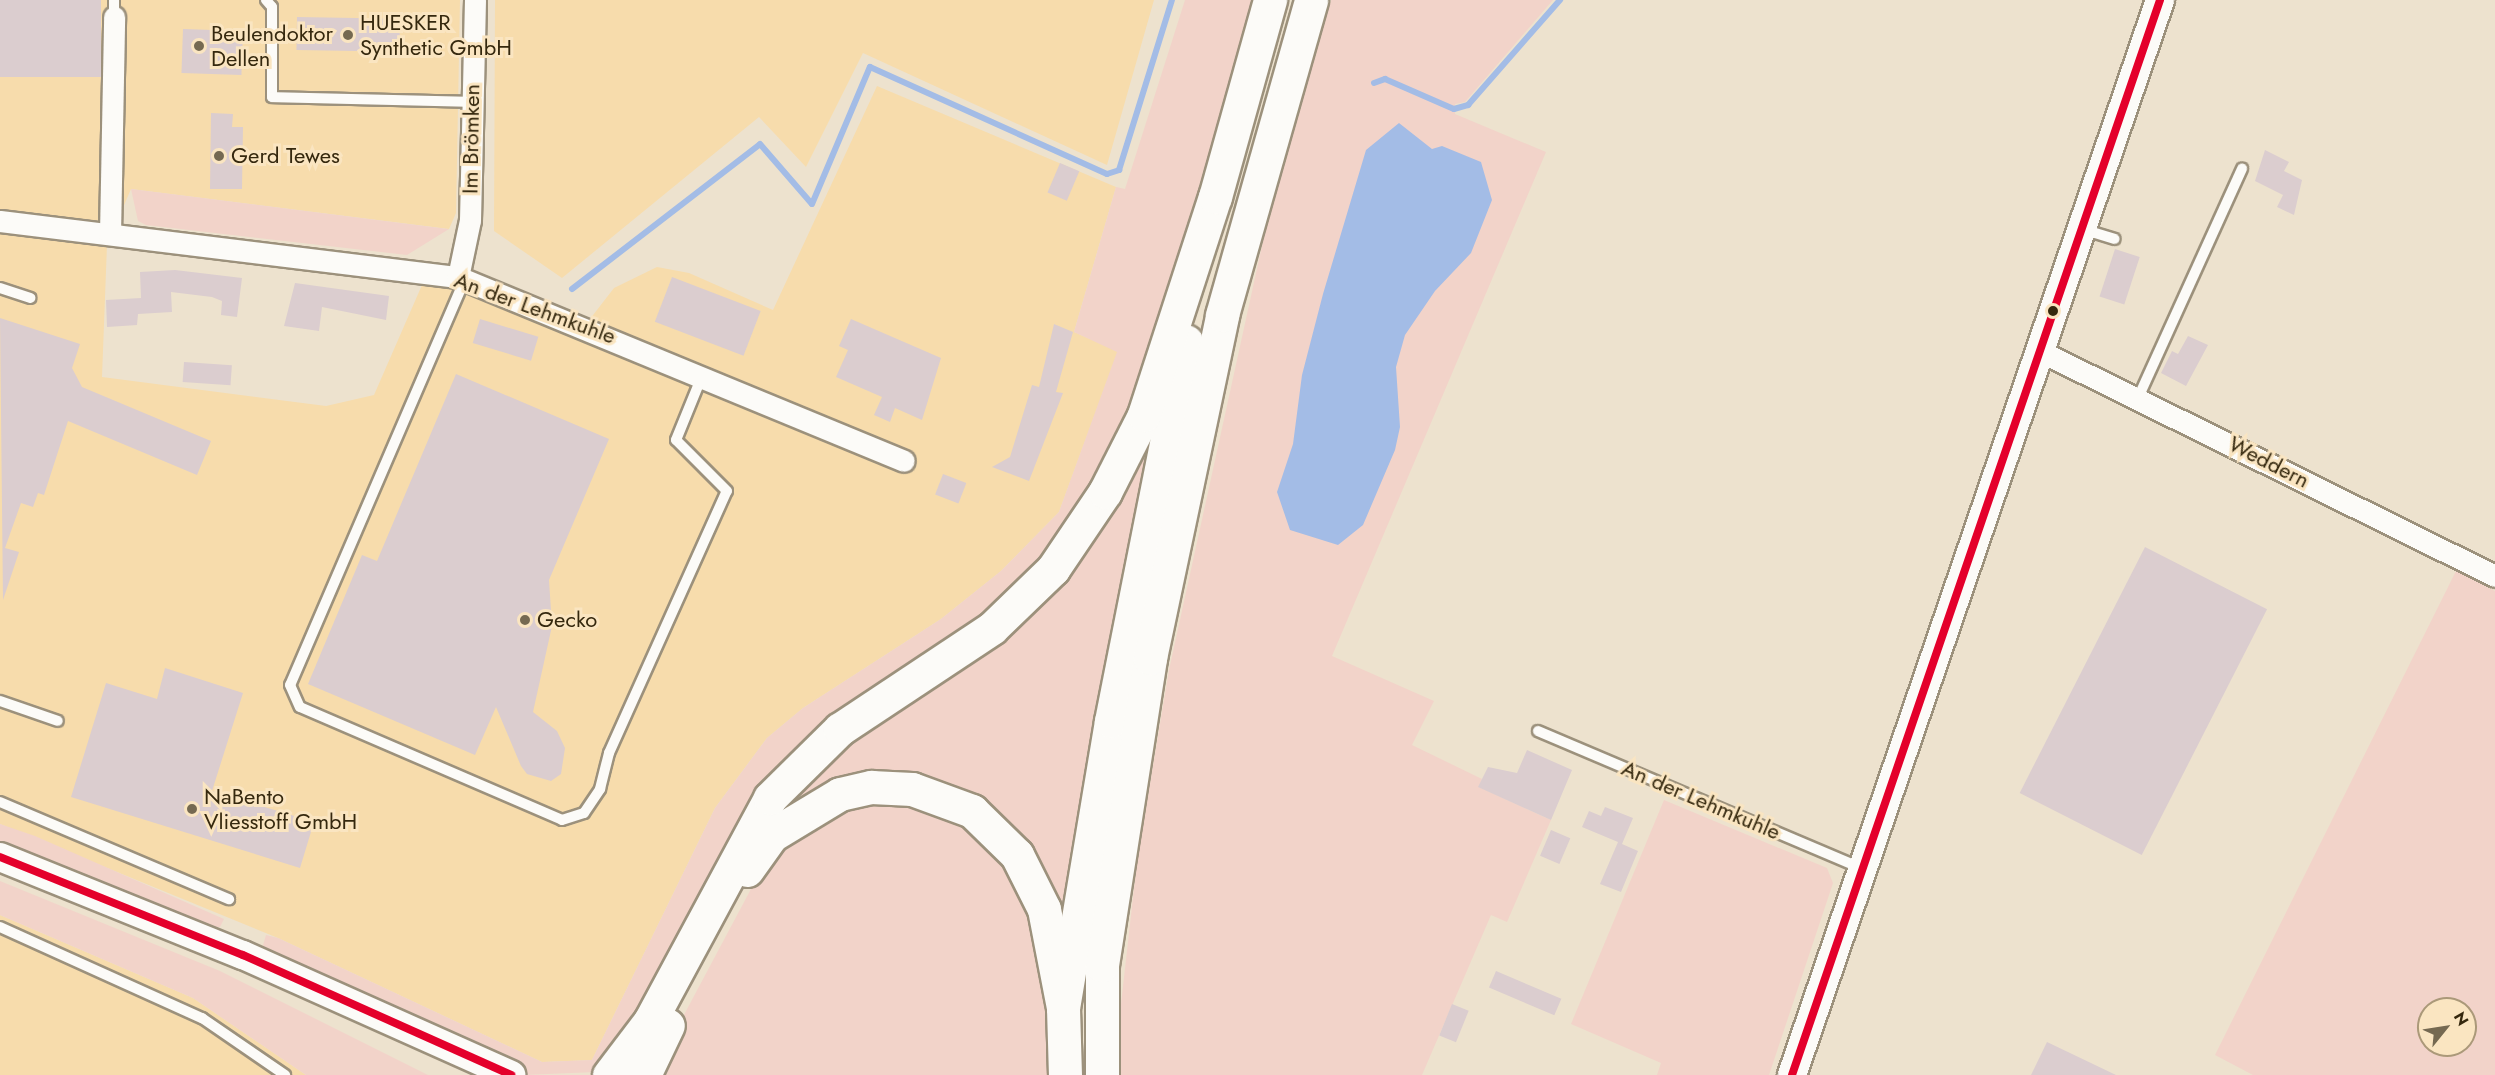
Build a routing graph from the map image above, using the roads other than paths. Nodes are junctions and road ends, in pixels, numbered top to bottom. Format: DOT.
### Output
graph roads {
  1 [pos="266,0"];
  2 [pos="475,0"];
  3 [pos="1270,0"];
  4 [pos="1311,0"];
  5 [pos="2160,0"];
  6 [pos="114,8"];
  7 [pos="472,102"];
  8 [pos="2242,169"];
  9 [pos="1215,197"];
  10 [pos="0,221"];
  11 [pos="2080,229"];
  12 [pos="111,234"];
  13 [pos="2114,239"];
  14 [pos="462,278"];
  15 [pos="0,288"];
  16 [pos="30,298"];
  17 [pos="2042,352"];
  18 [pos="702,376"];
  19 [pos="2138,398"];
  20 [pos="904,461"];
  21 [pos="2495,576"];
  22 [pos="0,701"];
  23 [pos="58,721"];
  24 [pos="1538,731"];
  25 [pos="0,802"];
  26 [pos="0,857"];
  27 [pos="1863,869"];
  28 [pos="230,899"];
  29 [pos="0,927"];
  30 [pos="348,1002"];
  31 [pos="1064,1008"];
  32 [pos="285,1075"];
  33 [pos="468,1075"];
  34 [pos="511,1075"];
  35 [pos="609,1075"];
  36 [pos="644,1075"];
  37 [pos="1065,1075"];
  38 [pos="1102,1075"];
  39 [pos="1792,1075"];
  1 -- 7 [label="lane"];
  2 -- 7 [label="street, Im Brömken"];
  3 -- 9 [label="highway"];
  4 -- 38 [label="highway"];
  5 -- 11 [label="street"];
  6 -- 12 [label="street"];
  7 -- 14 [label="street, Im Brömken"];
  8 -- 19 [label="lane"];
  9 -- 31 [label="highway"];
  9 -- 35 [label="highway"];
  10 -- 12 [label="street, An der Lehmkuhle"];
  11 -- 13 [label="lane"];
  11 -- 17 [label="street"];
  12 -- 14 [label="street, An der Lehmkuhle"];
  14 -- 18 [label="street, An der Lehmkuhle"];
  14 -- 18 [label="lane"];
  15 -- 16 [label="lane"];
  17 -- 19 [label="street, Weddern"];
  17 -- 27 [label="street"];
  18 -- 20 [label="street, An der Lehmkuhle"];
  19 -- 21 [label="street, Weddern"];
  22 -- 23 [label="lane"];
  24 -- 27 [label="lane, An der Lehmkuhle"];
  25 -- 28 [label="lane"];
  26 -- 30 [label="street"];
  27 -- 39 [label="street"];
  29 -- 32 [label="lane"];
  30 -- 33 [label="street"];
  30 -- 34 [label="street"];
  31 -- 36 [label="highway"];
  31 -- 37 [label="highway"];
}
